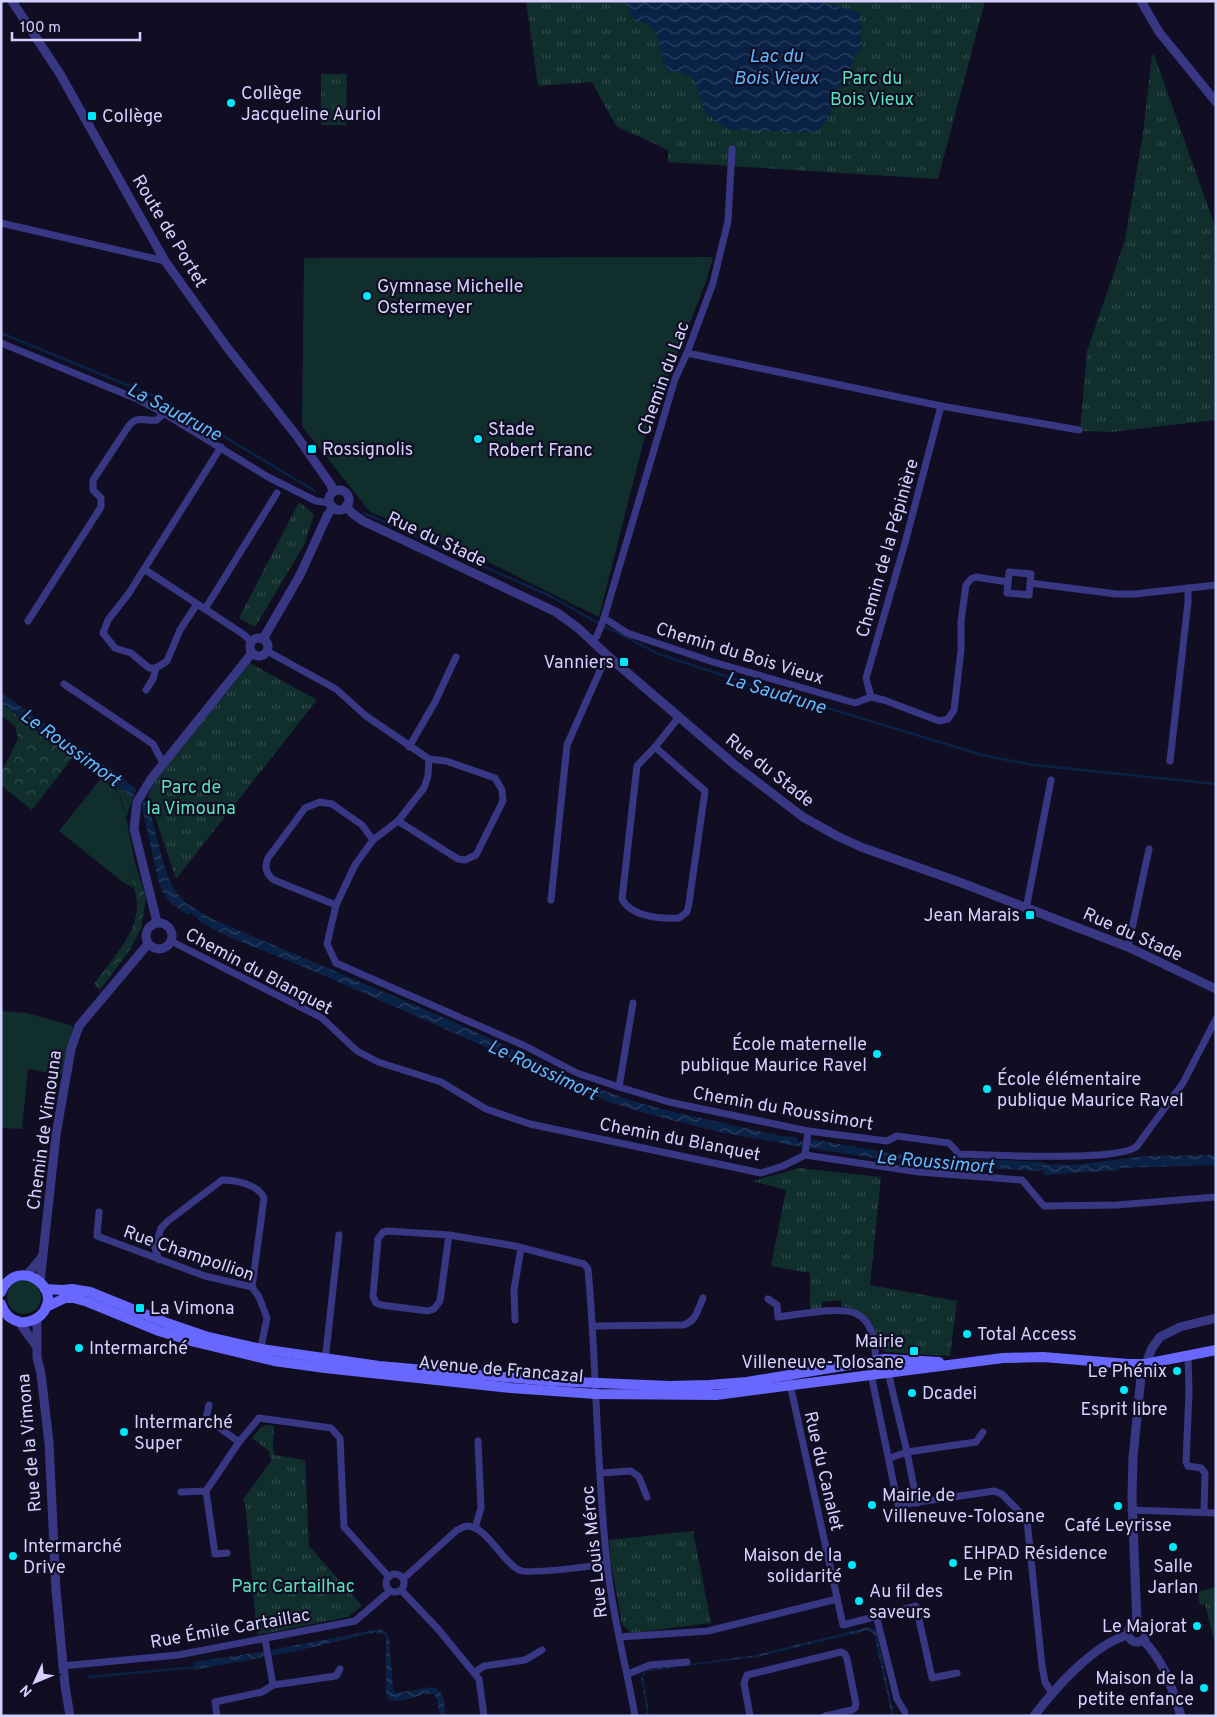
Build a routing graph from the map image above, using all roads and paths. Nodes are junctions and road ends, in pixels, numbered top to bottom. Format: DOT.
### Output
graph roads {
  1 [pos="12,1"];
  2 [pos="1140,1"];
  3 [pos="1216,102"];
  4 [pos="732,149"];
  5 [pos="1,223"];
  6 [pos="165,261"];
  7 [pos="1,343"];
  8 [pos="687,353"];
  9 [pos="941,406"];
  10 [pos="164,413"];
  11 [pos="1080,430"];
  12 [pos="221,447"];
  13 [pos="333,492"];
  14 [pos="277,493"];
  15 [pos="331,505"];
  16 [pos="346,506"];
  17 [pos="144,569"];
  18 [pos="1008,582"];
  19 [pos="1034,584"];
  20 [pos="1216,585"];
  21 [pos="1188,588"];
  22 [pos="197,604"];
  23 [pos="205,609"];
  24 [pos="28,621"];
  25 [pos="603,621"];
  26 [pos="595,638"];
  27 [pos="263,639"];
  28 [pos="252,641"];
  29 [pos="267,651"];
  30 [pos="252,653"];
  31 [pos="456,657"];
  32 [pos="609,657"];
  33 [pos="156,668"];
  34 [pos="64,684"];
  35 [pos="146,690"];
  36 [pos="871,697"];
  37 [pos="679,717"];
  38 [pos="409,747"];
  39 [pos="655,747"];
  40 [pos="429,759"];
  41 [pos="1170,761"];
  42 [pos="164,763"];
  43 [pos="1051,780"];
  44 [pos="398,821"];
  45 [pos="373,840"];
  46 [pos="1149,849"];
  47 [pos="551,900"];
  48 [pos="336,905"];
  49 [pos="1026,909"];
  50 [pos="157,922"];
  51 [pos="171,941"];
  52 [pos="148,944"];
  53 [pos="1128,947"];
  54 [pos="1216,990"];
  55 [pos="633,1003"];
  56 [pos="1216,1019"];
  57 [pos="619,1088"];
  58 [pos="808,1131"];
  59 [pos="805,1156"];
  60 [pos="1216,1197"];
  61 [pos="99,1212"];
  62 [pos="338,1235"];
  63 [pos="449,1235"];
  64 [pos="521,1248"];
  65 [pos="42,1257"];
  66 [pos="159,1260"];
  67 [pos="1,1274"];
  68 [pos="27,1275"];
  69 [pos="11,1279"];
  70 [pos="43,1285"];
  71 [pos="252,1287"];
  72 [pos="2,1290"];
  73 [pos="703,1298"];
  74 [pos="768,1299"];
  75 [pos="1,1306"];
  76 [pos="46,1307"];
  77 [pos="37,1318"];
  78 [pos="1216,1318"];
  79 [pos="10,1320"];
  80 [pos="514,1320"];
  81 [pos="593,1326"];
  82 [pos="37,1348"];
  83 [pos="1216,1350"];
  84 [pos="260,1353"];
  85 [pos="1188,1355"];
  86 [pos="877,1360"];
  87 [pos="325,1364"];
  88 [pos="964,1364"];
  89 [pos="1145,1364"];
  90 [pos="889,1372"];
  91 [pos="871,1374"];
  92 [pos="789,1380"];
  93 [pos="596,1388"];
  94 [pos="209,1405"];
  95 [pos="984,1432"];
  96 [pos="239,1442"];
  97 [pos="478,1442"];
  98 [pos="907,1452"];
  99 [pos="890,1458"];
  100 [pos="601,1473"];
  101 [pos="206,1490"];
  102 [pos="181,1492"];
  103 [pos="647,1497"];
  104 [pos="917,1502"];
  105 [pos="1132,1510"];
  106 [pos="1204,1512"];
  107 [pos="1216,1512"];
  108 [pos="475,1528"];
  109 [pos="227,1553"];
  110 [pos="607,1564"];
  111 [pos="389,1577"];
  112 [pos="403,1579"];
  113 [pos="401,1590"];
  114 [pos="390,1591"];
  115 [pos="837,1599"];
  116 [pos="876,1615"];
  117 [pos="1137,1624"];
  118 [pos="1128,1635"];
  119 [pos="620,1638"];
  120 [pos="265,1639"];
  121 [pos="1143,1640"];
  122 [pos="542,1650"];
  123 [pos="687,1662"];
  124 [pos="62,1666"];
  125 [pos="340,1669"];
  126 [pos="475,1672"];
  127 [pos="956,1673"];
  128 [pos="628,1674"];
  129 [pos="273,1685"];
  130 [pos="1052,1693"];
  131 [pos="905,1712"];
  132 [pos="634,1714"];
  133 [pos="70,1716"];
  134 [pos="217,1716"];
  135 [pos="484,1716"];
  136 [pos="750,1716"];
  137 [pos="825,1716"];
  138 [pos="1034,1716"];
  139 [pos="1181,1716"];
  1 -- 6 [label="street, Route de Portet"];
  2 -- 3 [label="street"];
  4 -- 8 [label="street, Chemin du Lac"];
  5 -- 6 [label="street"];
  6 -- 13 [label="street, Route de Portet"];
  7 -- 10 [label="street"];
  8 -- 9 [label="street"];
  8 -- 25 [label="street, Chemin du Lac"];
  9 -- 11 [label="street"];
  9 -- 36 [label="street, Chemin de la Pépinière"];
  10 -- 12 [label="street"];
  10 -- 24 [label="street"];
  12 -- 15 [label="street"];
  12 -- 17 [label="street"];
  13 -- 15 [label="street"];
  13 -- 16 [label="street"];
  14 -- 23 [label="street"];
  15 -- 16 [label="street"];
  15 -- 27 [label="street"];
  16 -- 26 [label="street, Rue du Stade"];
  17 -- 22 [label="street"];
  17 -- 33 [label="street"];
  18 -- 19 [label="street"];
  18 -- 19 [label="street"];
  18 -- 36 [label="street"];
  19 -- 21 [label="street"];
  20 -- 21 [label="street"];
  21 -- 41 [label="street"];
  22 -- 23 [label="street"];
  22 -- 33 [label="street"];
  23 -- 28 [label="street"];
  25 -- 26 [label="street, Chemin du Lac"];
  25 -- 36 [label="street, Chemin du Bois Vieux"];
  26 -- 32 [label="street, Rue du Stade"];
  27 -- 28 [label="street"];
  27 -- 29 [label="street"];
  28 -- 30 [label="street"];
  29 -- 30 [label="street"];
  29 -- 38 [label="street"];
  30 -- 42 [label="street"];
  31 -- 38 [label="street"];
  32 -- 37 [label="street, Rue du Stade"];
  32 -- 47 [label="street"];
  33 -- 35 [label="street"];
  34 -- 42 [label="street"];
  37 -- 39 [label="street"];
  37 -- 49 [label="street, Rue du Stade"];
  38 -- 40 [label="street"];
  39 -- 39 [label="street"];
  40 -- 44 [label="street"];
  40 -- 44 [label="street"];
  42 -- 50 [label="street"];
  43 -- 49 [label="street"];
  44 -- 45 [label="street"];
  45 -- 48 [label="street"];
  45 -- 48 [label="street"];
  46 -- 53 [label="street"];
  48 -- 57 [label="street, Chemin du Roussimort"];
  49 -- 53 [label="street, Rue du Stade"];
  50 -- 51 [label="street"];
  50 -- 52 [label="street"];
  51 -- 52 [label="street"];
  51 -- 59 [label="street, Chemin du Blanquet"];
  52 -- 65 [label="street, Chemin de Vimouna"];
  53 -- 54 [label="street, Rue du Stade"];
  55 -- 57 [label="street"];
  56 -- 58 [label="street, Chemin du Roussimort"];
  57 -- 58 [label="street, Chemin du Roussimort"];
  58 -- 59 [label="street"];
  59 -- 60 [label="street"];
  61 -- 66 [label="street, Rue Champollion"];
  62 -- 87 [label="street"];
  63 -- 63 [label="street"];
  63 -- 64 [label="street"];
  64 -- 80 [label="street"];
  64 -- 81 [label="street, Rue Louis Méroc"];
  65 -- 68 [label="street"];
  65 -- 70 [label="street, Chemin de Vimouna"];
  66 -- 71 [label="street, Rue Champollion"];
  66 -- 71 [label="street"];
  67 -- 69 [label="main road"];
  68 -- 69 [label="main road"];
  68 -- 70 [label="main road"];
  69 -- 72 [label="main road"];
  70 -- 76 [label="main road"];
  70 -- 84 [label="main road, Avenue de Francazal"];
  71 -- 84 [label="street, Rue Champollion"];
  73 -- 81 [label="street"];
  74 -- 86 [label="street"];
  75 -- 79 [label="main road"];
  76 -- 77 [label="main road"];
  76 -- 84 [label="main road, Avenue de Francazal"];
  77 -- 79 [label="main road"];
  77 -- 82 [label="street, Rue de la Vimona"];
  78 -- 89 [label="street"];
  79 -- 82 [label="street, Rue de la Vimona"];
  81 -- 93 [label="street, Rue Louis Méroc"];
  82 -- 124 [label="street, Rue de la Vimona"];
  83 -- 85 [label="main road, Avenue de Francazal"];
  84 -- 87 [label="main road, Avenue de Francazal"];
  85 -- 89 [label="main road, Avenue de Francazal"];
  85 -- 106 [label="street"];
  86 -- 88 [label="main road, Avenue de Francazal"];
  86 -- 90 [label="street"];
  86 -- 91 [label="street"];
  86 -- 92 [label="main road, Avenue de Francazal"];
  87 -- 93 [label="main road, Avenue de Francazal"];
  88 -- 89 [label="main road, Avenue de Francazal"];
  88 -- 90 [label="main road, Avenue de Francazal"];
  89 -- 105 [label="street"];
  90 -- 91 [label="main road, Avenue de Francazal"];
  90 -- 98 [label="street"];
  91 -- 92 [label="main road, Avenue de Francazal"];
  91 -- 99 [label="street"];
  92 -- 93 [label="main road, Avenue de Francazal"];
  92 -- 115 [label="street, Rue du Canalet"];
  93 -- 100 [label="street, Rue Louis Méroc"];
  94 -- 96 [label="street"];
  95 -- 98 [label="street"];
  96 -- 101 [label="street"];
  96 -- 111 [label="street"];
  97 -- 108 [label="street"];
  98 -- 99 [label="street"];
  98 -- 104 [label="street"];
  99 -- 104 [label="street"];
  100 -- 103 [label="street"];
  100 -- 110 [label="street, Rue Louis Méroc"];
  101 -- 102 [label="street"];
  101 -- 109 [label="street"];
  104 -- 130 [label="street"];
  105 -- 106 [label="street"];
  105 -- 117 [label="street"];
  106 -- 107 [label="street"];
  108 -- 110 [label="street"];
  108 -- 112 [label="street"];
  110 -- 119 [label="street, Rue Louis Méroc"];
  111 -- 112 [label="street"];
  111 -- 114 [label="street"];
  112 -- 113 [label="street"];
  113 -- 114 [label="street"];
  113 -- 126 [label="street"];
  114 -- 120 [label="street, Rue Émile Cartaillac"];
  115 -- 116 [label="street, Rue du Canalet"];
  115 -- 119 [label="street"];
  116 -- 127 [label="street, Rue du Canalet"];
  116 -- 131 [label="street"];
  117 -- 118 [label="street"];
  117 -- 121 [label="street"];
  118 -- 121 [label="street"];
  118 -- 130 [label="street"];
  119 -- 128 [label="street, Rue Louis Méroc"];
  120 -- 124 [label="street, Rue Émile Cartaillac"];
  120 -- 129 [label="street"];
  121 -- 139 [label="street"];
  122 -- 126 [label="street"];
  123 -- 128 [label="street"];
  124 -- 133 [label="street, Rue de la Vimona"];
  125 -- 129 [label="street"];
  126 -- 135 [label="street"];
  128 -- 132 [label="street, Rue Louis Méroc"];
  129 -- 134 [label="street"];
  130 -- 138 [label="street"];
  136 -- 137 [label="street"];
}
